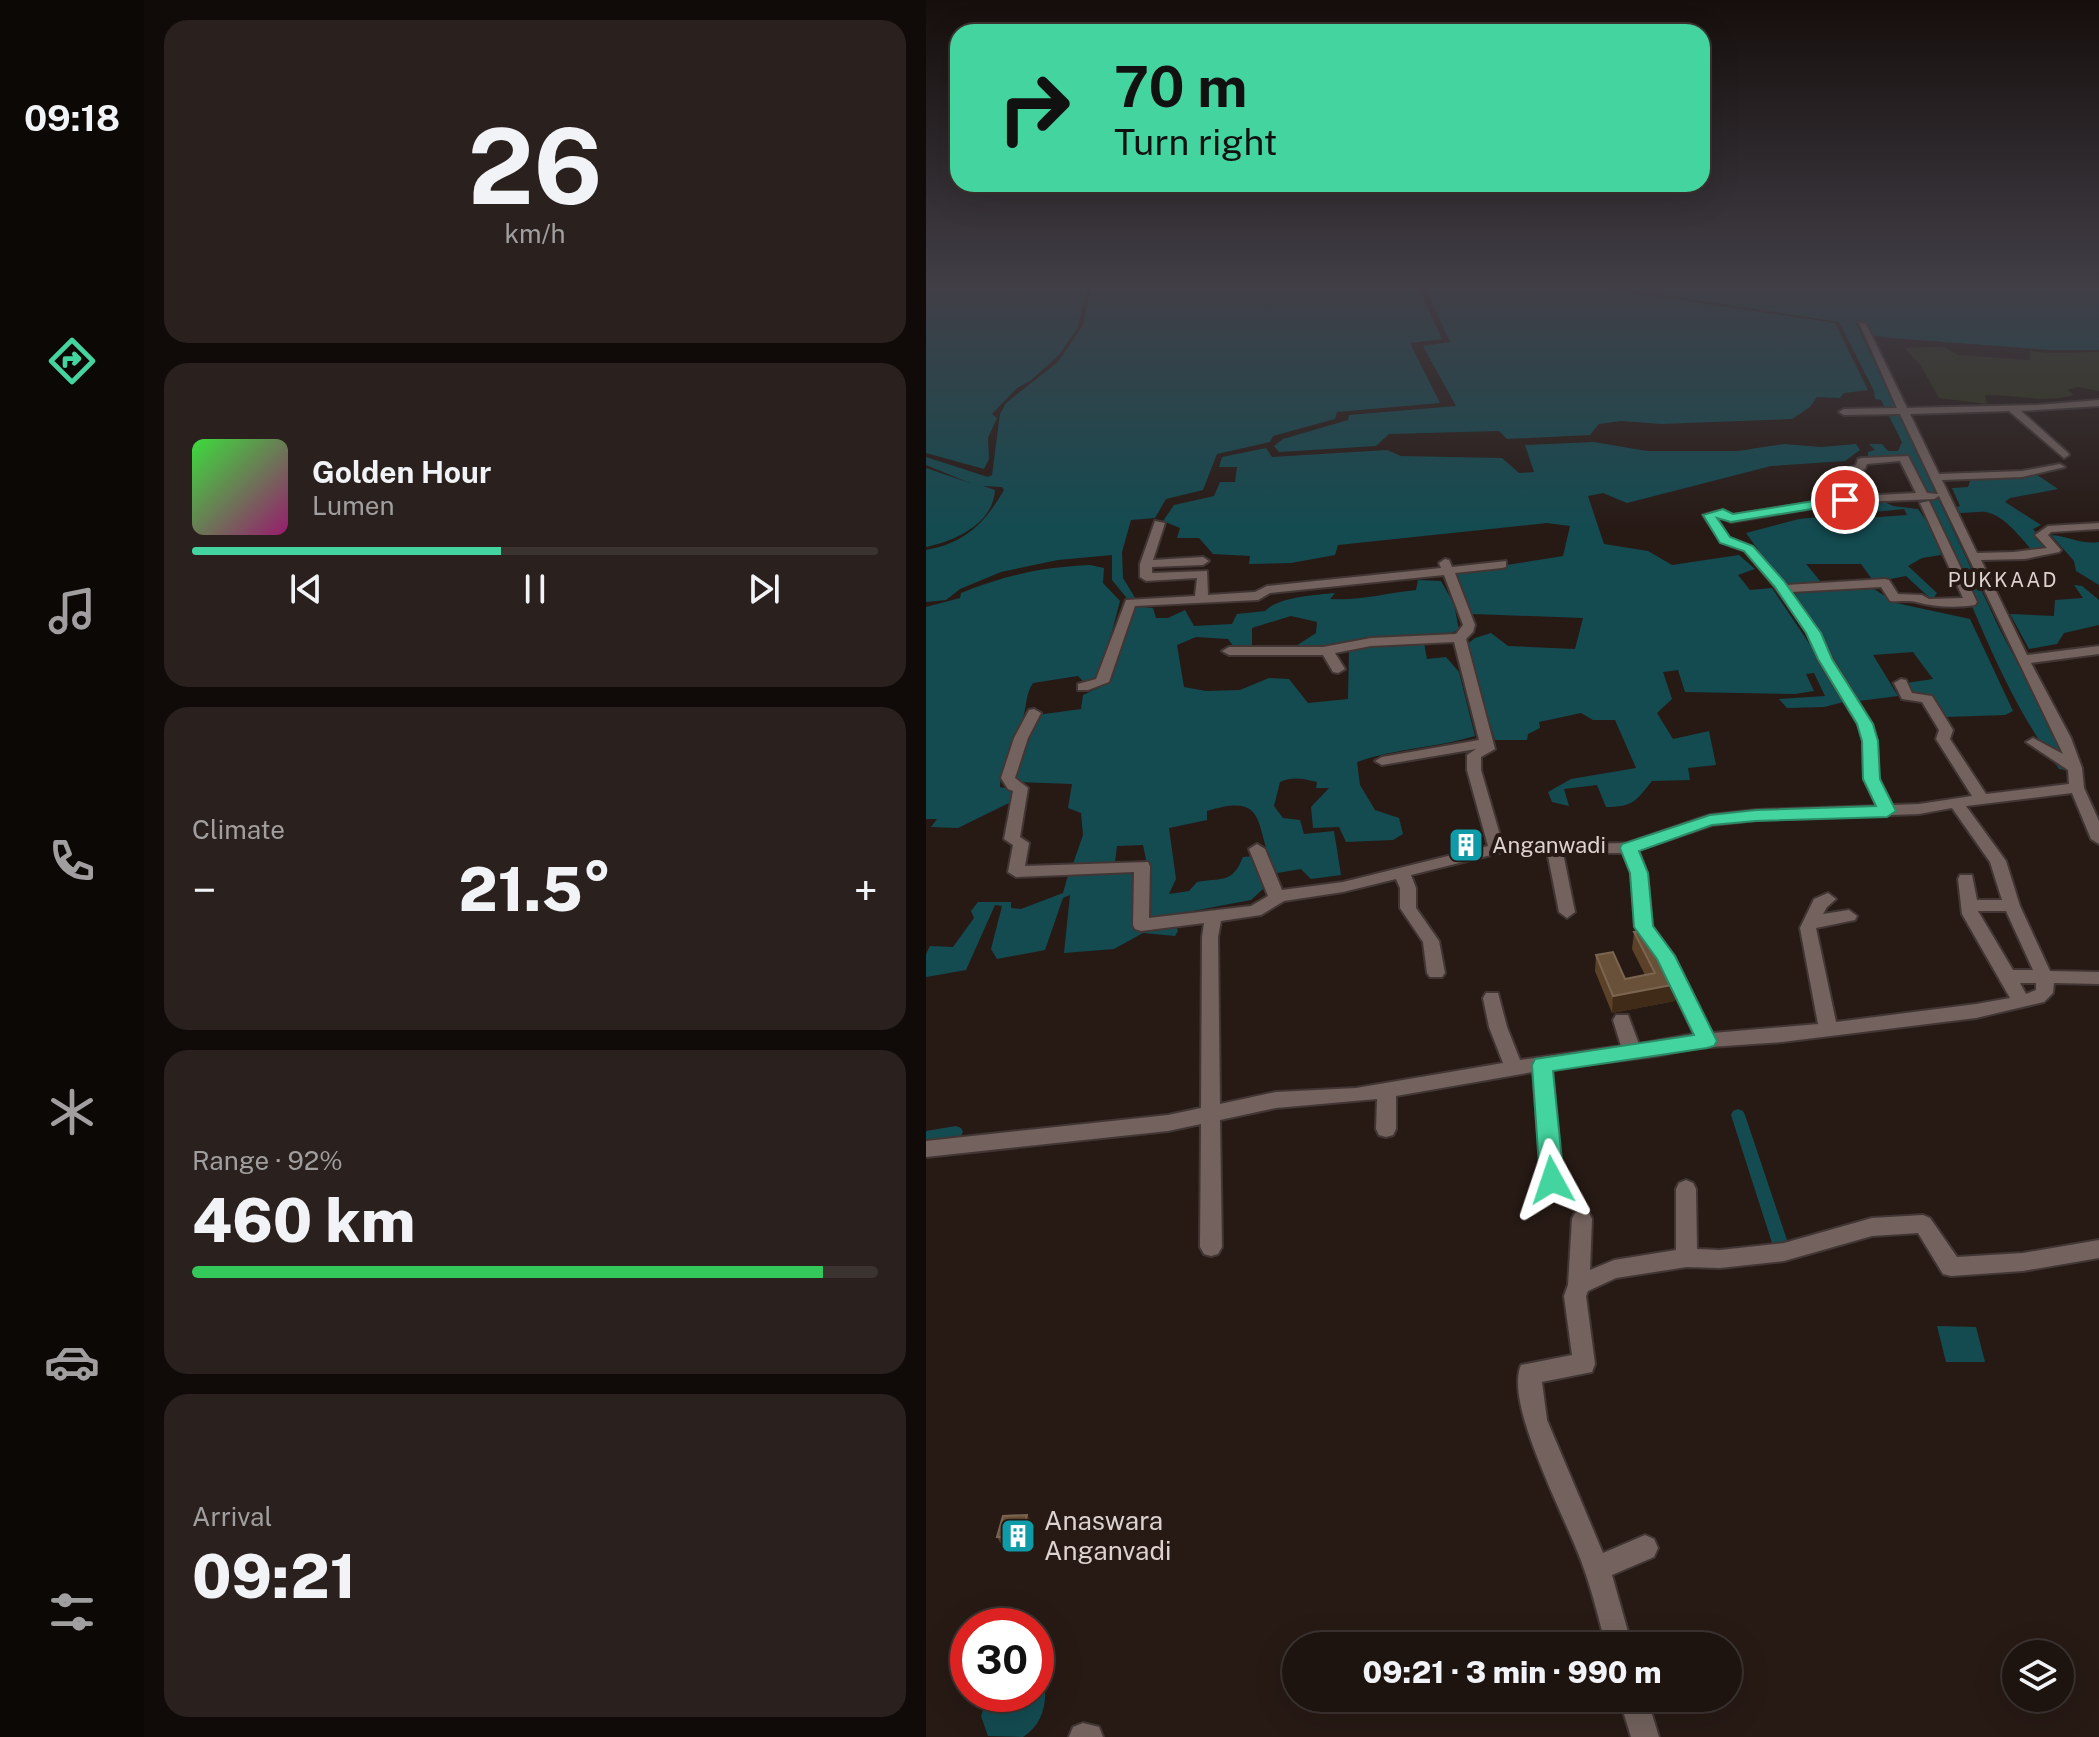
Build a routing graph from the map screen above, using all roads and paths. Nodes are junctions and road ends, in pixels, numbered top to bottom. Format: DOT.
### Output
graph roads {
  1 [pos="1883,368"];
  2 [pos="2099,403"];
  3 [pos="2010,407"];
  4 [pos="1844,412"];
  5 [pos="1903,412"];
  6 [pos="2064,455"];
  7 [pos="2060,467"];
  8 [pos="1934,477"];
  9 [pos="1943,496"];
  10 [pos="1860,499"];
  11 [pos="1924,500"];
  12 [pos="1159,523"];
  13 [pos="2099,526"];
  14 [pos="1972,556"];
  15 [pos="1203,561"];
  16 [pos="1146,564"];
  17 [pos="1502,564"];
  18 [pos="1447,567"];
  19 [pos="1783,589"];
  20 [pos="1201,600"];
  21 [pos="1459,638"];
  22 [pos="1327,650"];
  23 [pos="2099,650"];
  24 [pos="1229,651"];
  25 [pos="2023,660"];
  26 [pos="1338,669"];
  27 [pos="1901,683"];
  28 [pos="1083,687"];
  29 [pos="1034,713"];
  30 [pos="2033,742"];
  31 [pos="1486,743"];
  32 [pos="1382,761"];
  33 [pos="2075,768"];
  34 [pos="2077,788"];
  35 [pos="1982,799"];
  36 [pos="1957,804"];
  37 [pos="1887,811"];
  38 [pos="2099,839"];
  39 [pos="1554,846"];
  40 [pos="1500,848"];
  41 [pos="1629,848"];
  42 [pos="1257,849"];
  43 [pos="1401,871"];
  44 [pos="1966,879"];
  45 [pos="1277,899"];
  46 [pos="1828,899"];
  47 [pos="1968,905"];
  48 [pos="2012,906"];
  49 [pos="1567,912"];
  50 [pos="1214,916"];
  51 [pos="1849,916"];
  52 [pos="1811,922"];
  53 [pos="1436,973"];
  54 [pos="2008,976"];
  55 [pos="2044,976"];
  56 [pos="2099,978"];
  57 [pos="1492,998"];
  58 [pos="2021,1002"];
  59 [pos="1622,1020"];
  60 [pos="1828,1029"];
  61 [pos="1707,1041"];
  62 [pos="1632,1051"];
  63 [pos="1542,1065"];
  64 [pos="1515,1070"];
  65 [pos="1387,1091"];
  66 [pos="1211,1114"];
  67 [pos="1386,1129"];
  68 [pos="926,1149"];
  69 [pos="1552,1180"];
  70 [pos="1686,1189"];
  71 [pos="1582,1219"];
  72 [pos="1211,1247"];
  73 [pos="2099,1249"];
  74 [pos="1687,1258"];
  75 [pos="1579,1285"];
  76 [pos="1645,1548"];
  77 [pos="1597,1568"];
  78 [pos="1615,1632"];
  79 [pos="1637,1712"];
  80 [pos="1083,1737"];
  81 [pos="1089,1737"];
  82 [pos="1645,1737"];
  1 -- 5 [label="street"];
  2 -- 3 [label="street"];
  3 -- 5 [label="street"];
  3 -- 6 [label="street"];
  4 -- 5 [label="street"];
  5 -- 8 [label="street"];
  7 -- 8 [label="street"];
  8 -- 9 [label="street"];
  9 -- 11 [label="street"];
  9 -- 14 [label="street"];
  10 -- 11 [label="street"];
  11 -- 19 [label="street"];
  11 -- 19 [label="street"];
  12 -- 16 [label="street"];
  13 -- 14 [label="street"];
  14 -- 25 [label="street"];
  15 -- 16 [label="street"];
  16 -- 20 [label="street"];
  17 -- 18 [label="street"];
  18 -- 20 [label="street"];
  18 -- 21 [label="street"];
  19 -- 37 [label="street"];
  20 -- 28 [label="street"];
  21 -- 22 [label="street"];
  21 -- 31 [label="street"];
  22 -- 24 [label="street"];
  22 -- 26 [label="street"];
  23 -- 25 [label="street"];
  25 -- 33 [label="street"];
  27 -- 35 [label="street"];
  29 -- 50 [label="street"];
  30 -- 33 [label="street"];
  31 -- 32 [label="street"];
  31 -- 40 [label="street"];
  33 -- 34 [label="street"];
  34 -- 35 [label="street"];
  34 -- 38 [label="street"];
  35 -- 36 [label="street"];
  36 -- 37 [label="street"];
  36 -- 48 [label="street"];
  37 -- 41 [label="street"];
  39 -- 40 [label="street"];
  39 -- 41 [label="street"];
  39 -- 49 [label="street"];
  40 -- 43 [label="street"];
  41 -- 61 [label="street"];
  42 -- 45 [label="street"];
  43 -- 45 [label="street"];
  43 -- 53 [label="street"];
  44 -- 47 [label="street"];
  45 -- 50 [label="street"];
  46 -- 52 [label="street"];
  47 -- 48 [label="street"];
  47 -- 54 [label="street"];
  48 -- 55 [label="street"];
  50 -- 66 [label="street"];
  51 -- 52 [label="street"];
  52 -- 60 [label="street"];
  54 -- 55 [label="street"];
  54 -- 58 [label="street"];
  55 -- 56 [label="street"];
  55 -- 58 [label="street"];
  57 -- 64 [label="street"];
  58 -- 60 [label="street"];
  59 -- 62 [label="street"];
  60 -- 61 [label="street"];
  61 -- 62 [label="street"];
  62 -- 63 [label="street"];
  63 -- 64 [label="street"];
  63 -- 69 [label="street"];
  64 -- 65 [label="street"];
  65 -- 66 [label="street"];
  65 -- 67 [label="street"];
  66 -- 68 [label="street"];
  66 -- 72 [label="street"];
  70 -- 74 [label="street"];
  71 -- 75 [label="street"];
  73 -- 74 [label="street"];
  74 -- 75 [label="street"];
  75 -- 77 [label="street"];
  76 -- 77 [label="street"];
  77 -- 78 [label="street"];
  79 -- 82 [label="street"];
  80 -- 81 [label="street"];
}
